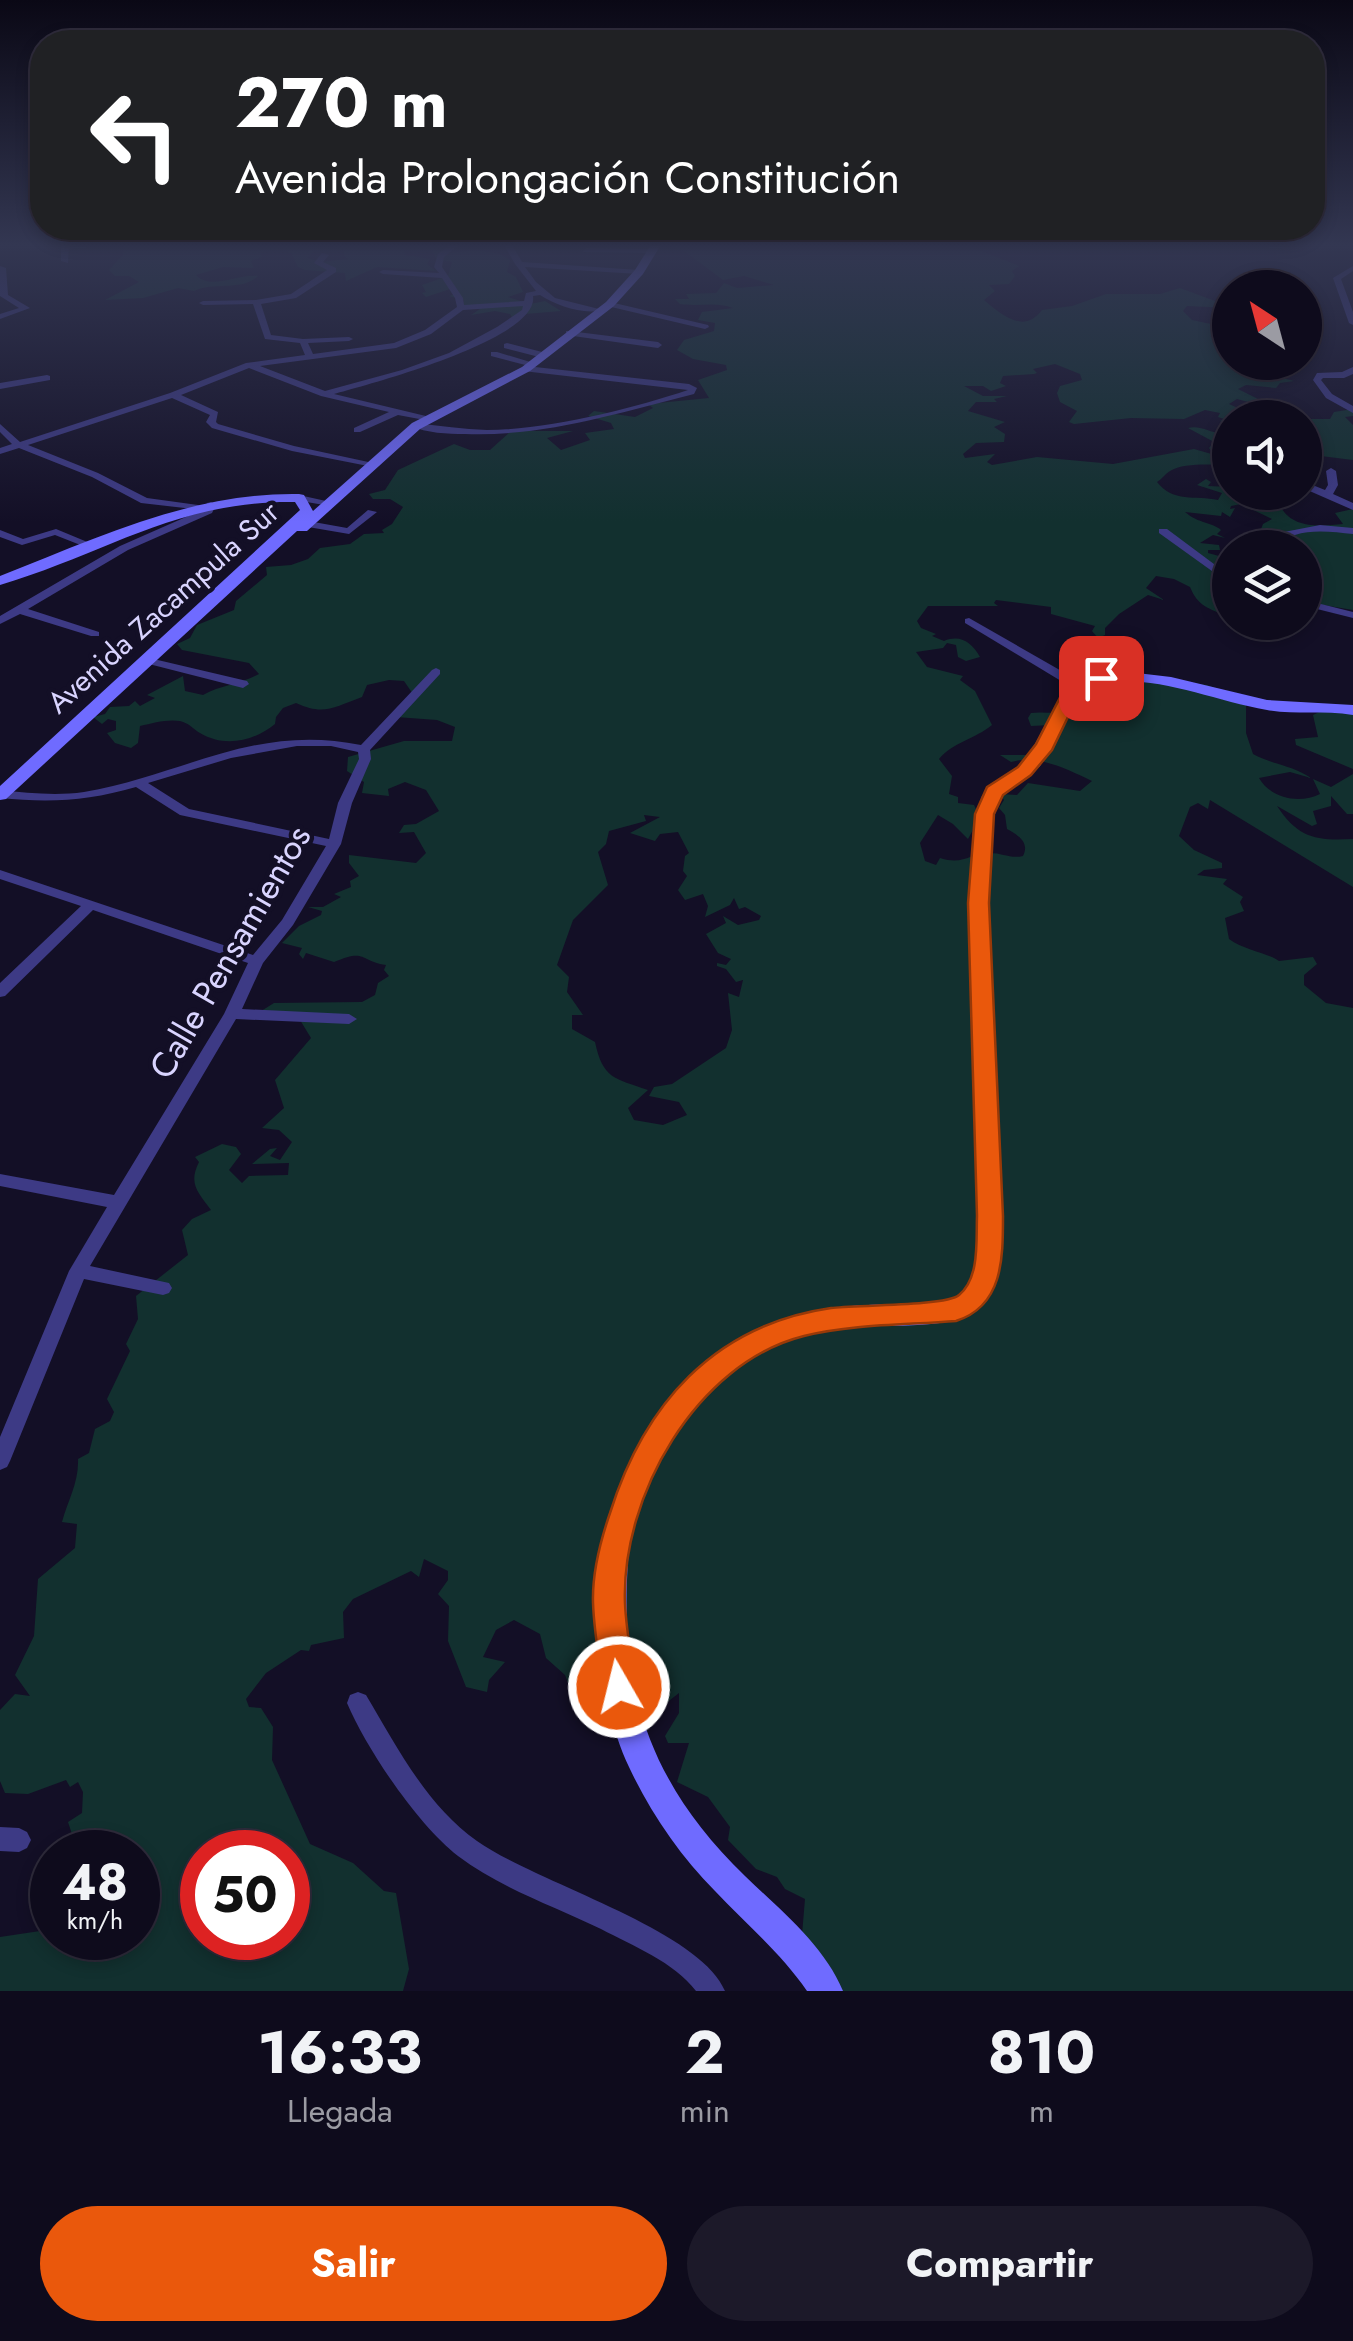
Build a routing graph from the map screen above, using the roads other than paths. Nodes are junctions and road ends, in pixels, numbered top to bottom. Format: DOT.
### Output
graph roads {
  1 [pos="268,336"];
  2 [pos="417,336"];
  3 [pos="488,336"];
  4 [pos="566,336"];
  5 [pos="591,336"];
  6 [pos="349,339"];
  7 [pos="303,342"];
  8 [pos="658,345"];
  9 [pos="507,346"];
  10 [pos="494,354"];
  11 [pos="308,355"];
  12 [pos="543,355"];
  13 [pos="248,365"];
  14 [pos="529,366"];
  15 [pos="1353,370"];
  16 [pos="47,378"];
  17 [pos="0,386"];
  18 [pos="324,394"];
  19 [pos="172,395"];
  20 [pos="1353,410"];
  21 [pos="395,413"];
  22 [pos="421,423"];
  23 [pos="0,427"];
  24 [pos="357,430"];
  25 [pos="17,444"];
  26 [pos="0,451"];
  27 [pos="370,465"];
  28 [pos="1332,471"];
  29 [pos="1322,492"];
  30 [pos="1328,495"];
  31 [pos="299,498"];
  32 [pos="330,503"];
  33 [pos="205,507"];
  34 [pos="1353,507"];
  35 [pos="372,512"];
  36 [pos="308,524"];
  37 [pos="1303,530"];
  38 [pos="1163,531"];
  39 [pos="1353,531"];
  40 [pos="0,532"];
  41 [pos="282,537"];
  42 [pos="92,546"];
  43 [pos="1212,568"];
  44 [pos="0,581"];
  45 [pos="1322,607"];
  46 [pos="18,610"];
  47 [pos="1353,615"];
  48 [pos="969,621"];
  49 [pos="0,622"];
  50 [pos="94,634"];
  51 [pos="144,660"];
  52 [pos="436,672"];
  53 [pos="243,684"];
  54 [pos="1075,684"];
  55 [pos="1353,710"];
  56 [pos="364,750"];
  57 [pos="138,782"];
  58 [pos="0,794"];
  59 [pos="334,844"];
  60 [pos="0,874"];
  61 [pos="90,906"];
  62 [pos="256,961"];
  63 [pos="0,992"];
  64 [pos="232,1014"];
  65 [pos="349,1019"];
  66 [pos="0,1180"];
  67 [pos="120,1203"];
  68 [pos="78,1272"];
  69 [pos="163,1288"];
  70 [pos="0,1461"];
  71 [pos="358,1703"];
  72 [pos="712,1991"];
  73 [pos="826,1991"];
  1 -- 7 [label="street"];
  2 -- 11 [label="street"];
  3 -- 18 [label="street"];
  4 -- 12 [label="main road"];
  5 -- 8 [label="street"];
  6 -- 7 [label="street"];
  7 -- 11 [label="street"];
  9 -- 12 [label="street"];
  10 -- 14 [label="street"];
  11 -- 13 [label="street"];
  12 -- 14 [label="main road"];
  13 -- 18 [label="street"];
  13 -- 19 [label="street"];
  14 -- 22 [label="main road"];
  14 -- 22 [label="street"];
  15 -- 20 [label="street"];
  16 -- 17 [label="street"];
  18 -- 21 [label="street"];
  19 -- 25 [label="street"];
  19 -- 27 [label="street"];
  21 -- 22 [label="street"];
  21 -- 24 [label="street"];
  22 -- 27 [label="main road"];
  23 -- 25 [label="street"];
  25 -- 26 [label="street"];
  25 -- 33 [label="street"];
  27 -- 32 [label="main road"];
  28 -- 30 [label="street"];
  29 -- 30 [label="street"];
  30 -- 34 [label="street"];
  31 -- 32 [label="street"];
  31 -- 33 [label="main road"];
  31 -- 41 [label="main road, Avenida Zacampula Sur"];
  32 -- 36 [label="main road"];
  33 -- 42 [label="main road"];
  33 -- 46 [label="street"];
  35 -- 36 [label="street"];
  36 -- 41 [label="main road"];
  37 -- 39 [label="street"];
  38 -- 43 [label="street"];
  40 -- 42 [label="street"];
  41 -- 51 [label="main road, Avenida Zacampula Sur"];
  42 -- 44 [label="main road"];
  45 -- 47 [label="street"];
  46 -- 49 [label="street"];
  46 -- 50 [label="street"];
  48 -- 54 [label="street"];
  51 -- 53 [label="street"];
  51 -- 58 [label="main road, Avenida Zacampula Sur"];
  52 -- 56 [label="street"];
  54 -- 55 [label="main road"];
  54 -- 73 [label="main road"];
  56 -- 57 [label="street"];
  56 -- 59 [label="street, Calle Pensamientos"];
  57 -- 58 [label="street"];
  57 -- 59 [label="street"];
  59 -- 62 [label="street, Calle Pensamientos"];
  60 -- 61 [label="street"];
  61 -- 62 [label="street"];
  61 -- 63 [label="street"];
  62 -- 64 [label="street, Calle Pensamientos"];
  64 -- 65 [label="street"];
  64 -- 67 [label="street, Calle Pensamientos"];
  66 -- 67 [label="street"];
  67 -- 68 [label="street, Calle Pensamientos"];
  68 -- 69 [label="street"];
  68 -- 70 [label="street, Calle Pensamientos"];
  71 -- 72 [label="street"];
}
